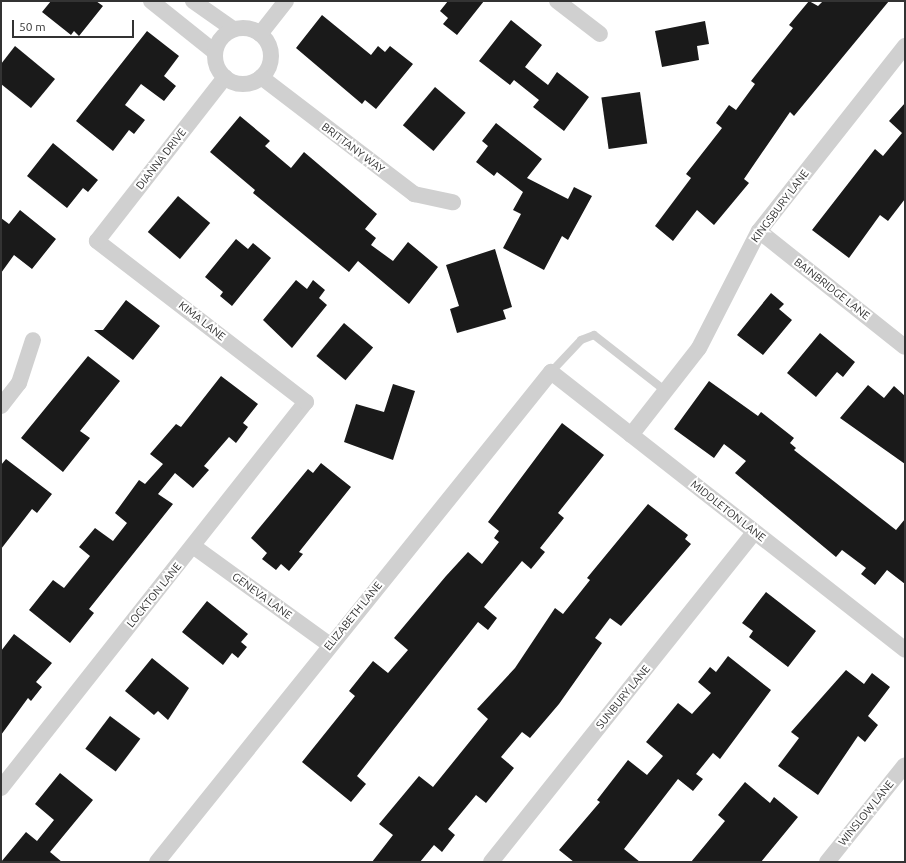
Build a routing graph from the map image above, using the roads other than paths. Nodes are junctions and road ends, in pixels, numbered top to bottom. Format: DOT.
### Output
graph roads {
  1 [pos="151,1"];
  2 [pos="193,1"];
  3 [pos="286,1"];
  4 [pos="557,1"];
  5 [pos="233,30"];
  6 [pos="260,34"];
  7 [pos="600,34"];
  8 [pos="905,46"];
  9 [pos="215,52"];
  10 [pos="225,77"];
  11 [pos="261,77"];
  12 [pos="453,202"];
  13 [pos="759,231"];
  14 [pos="97,241"];
  15 [pos="33,340"];
  16 [pos="905,347"];
  17 [pos="551,372"];
  18 [pos="667,392"];
  19 [pos="306,402"];
  20 [pos="1,406"];
  21 [pos="630,435"];
  22 [pos="754,532"];
  23 [pos="193,546"];
  24 [pos="330,645"];
  25 [pos="905,650"];
  26 [pos="905,764"];
  27 [pos="1,788"];
  28 [pos="157,862"];
  29 [pos="491,862"];
  30 [pos="827,862"];
  1 -- 9 [label="street"];
  2 -- 5 [label="street"];
  3 -- 6 [label="street"];
  4 -- 7 [label="street"];
  5 -- 6 [label="street"];
  5 -- 9 [label="street"];
  6 -- 11 [label="street"];
  8 -- 13 [label="street, KINGSBURY LANE"];
  9 -- 10 [label="street"];
  10 -- 11 [label="street"];
  10 -- 14 [label="street, DIANNA DRIVE"];
  11 -- 12 [label="street, BRITTANY WAY"];
  13 -- 16 [label="street, BAINBRIDGE LANE"];
  13 -- 18 [label="street, KINGSBURY LANE"];
  14 -- 19 [label="street, KIMA LANE"];
  15 -- 20 [label="street"];
  17 -- 18 [label="lane"];
  17 -- 21 [label="street, MIDDLETON LANE"];
  17 -- 24 [label="street, ELIZABETH LANE"];
  18 -- 21 [label="street, KINGSBURY LANE"];
  19 -- 23 [label="street, LOCKTON LANE"];
  21 -- 22 [label="street, MIDDLETON LANE"];
  22 -- 25 [label="street, MIDDLETON LANE"];
  22 -- 29 [label="street, SUNBURY LANE"];
  23 -- 24 [label="street, GENEVA LANE"];
  23 -- 27 [label="street, LOCKTON LANE"];
  24 -- 28 [label="street, ELIZABETH LANE"];
  26 -- 30 [label="street, WINSLOW LANE"];
}
